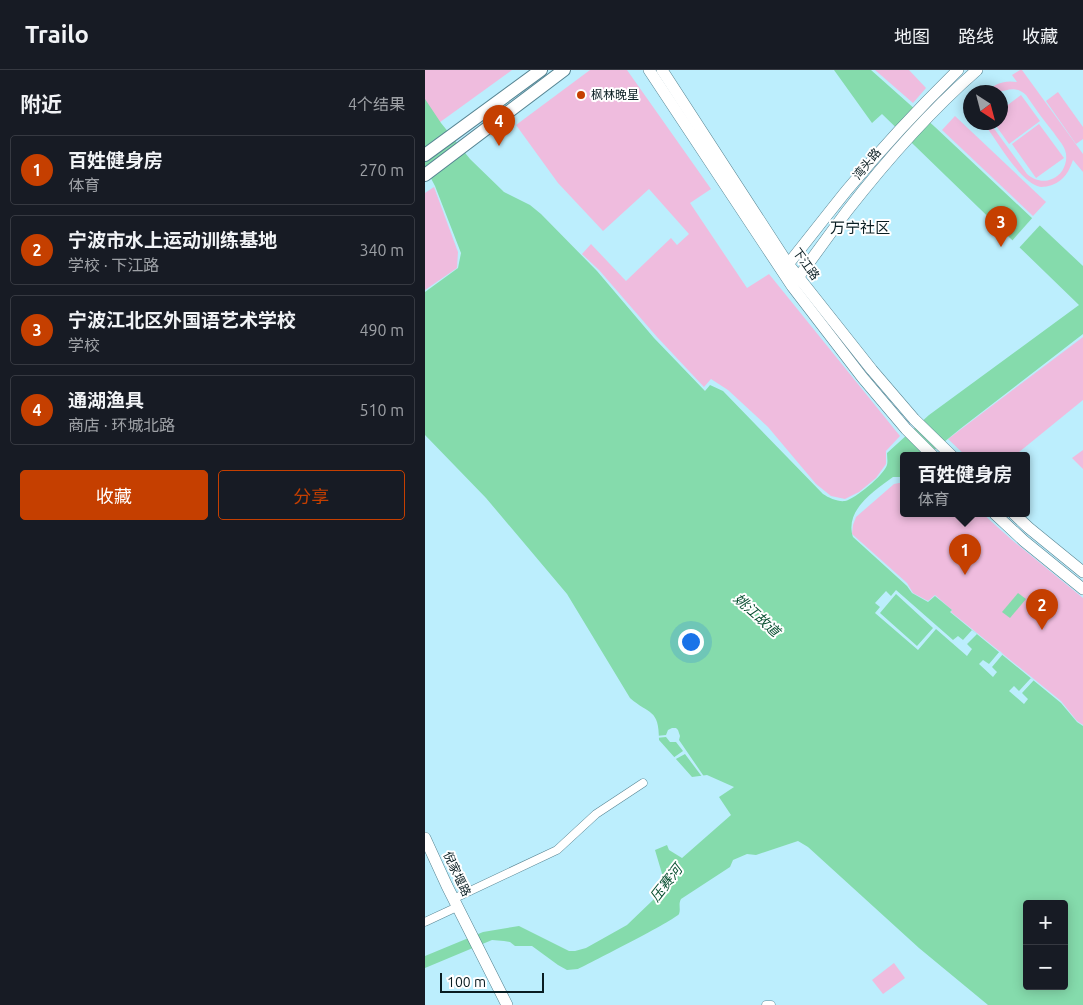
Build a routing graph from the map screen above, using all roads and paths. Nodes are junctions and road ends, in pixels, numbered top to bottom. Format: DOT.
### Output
graph roads {
  1 [pos="541,70"];
  2 [pos="564,70"];
  3 [pos="649,70"];
  4 [pos="663,70"];
  5 [pos="958,70"];
  6 [pos="977,70"];
  7 [pos="425,155"];
  8 [pos="425,174"];
  9 [pos="760,229"];
  10 [pos="785,268"];
  11 [pos="795,282"];
  12 [pos="929,452"];
  13 [pos="948,452"];
  14 [pos="998,517"];
  15 [pos="1017,517"];
  16 [pos="1083,572"];
  17 [pos="1083,589"];
  18 [pos="643,783"];
  19 [pos="425,838"];
  20 [pos="455,903"];
  21 [pos="425,922"];
  22 [pos="507,1005"];
  23 [pos="766,1005"];
  24 [pos="771,1005"];
  1 -- 7 [label="main road"];
  2 -- 8 [label="main road"];
  3 -- 9 [label="main road, 下江路"];
  4 -- 9 [label="main road, 下江路"];
  5 -- 10 [label="main road, 湾头路"];
  6 -- 11 [label="main road, 湾头路"];
  9 -- 10 [label="main road, 下江路"];
  10 -- 11 [label="main road, 下江路"];
  11 -- 12 [label="main road, 下江路"];
  11 -- 13 [label="main road, 下江路"];
  14 -- 17 [label="main road"];
  15 -- 16 [label="main road"];
  18 -- 20 [label="street"];
  19 -- 20 [label="main road, 倪家堰路"];
  20 -- 21 [label="street"];
  20 -- 22 [label="main road, 倪家堰路"];
  23 -- 24 [label="street"];
}
